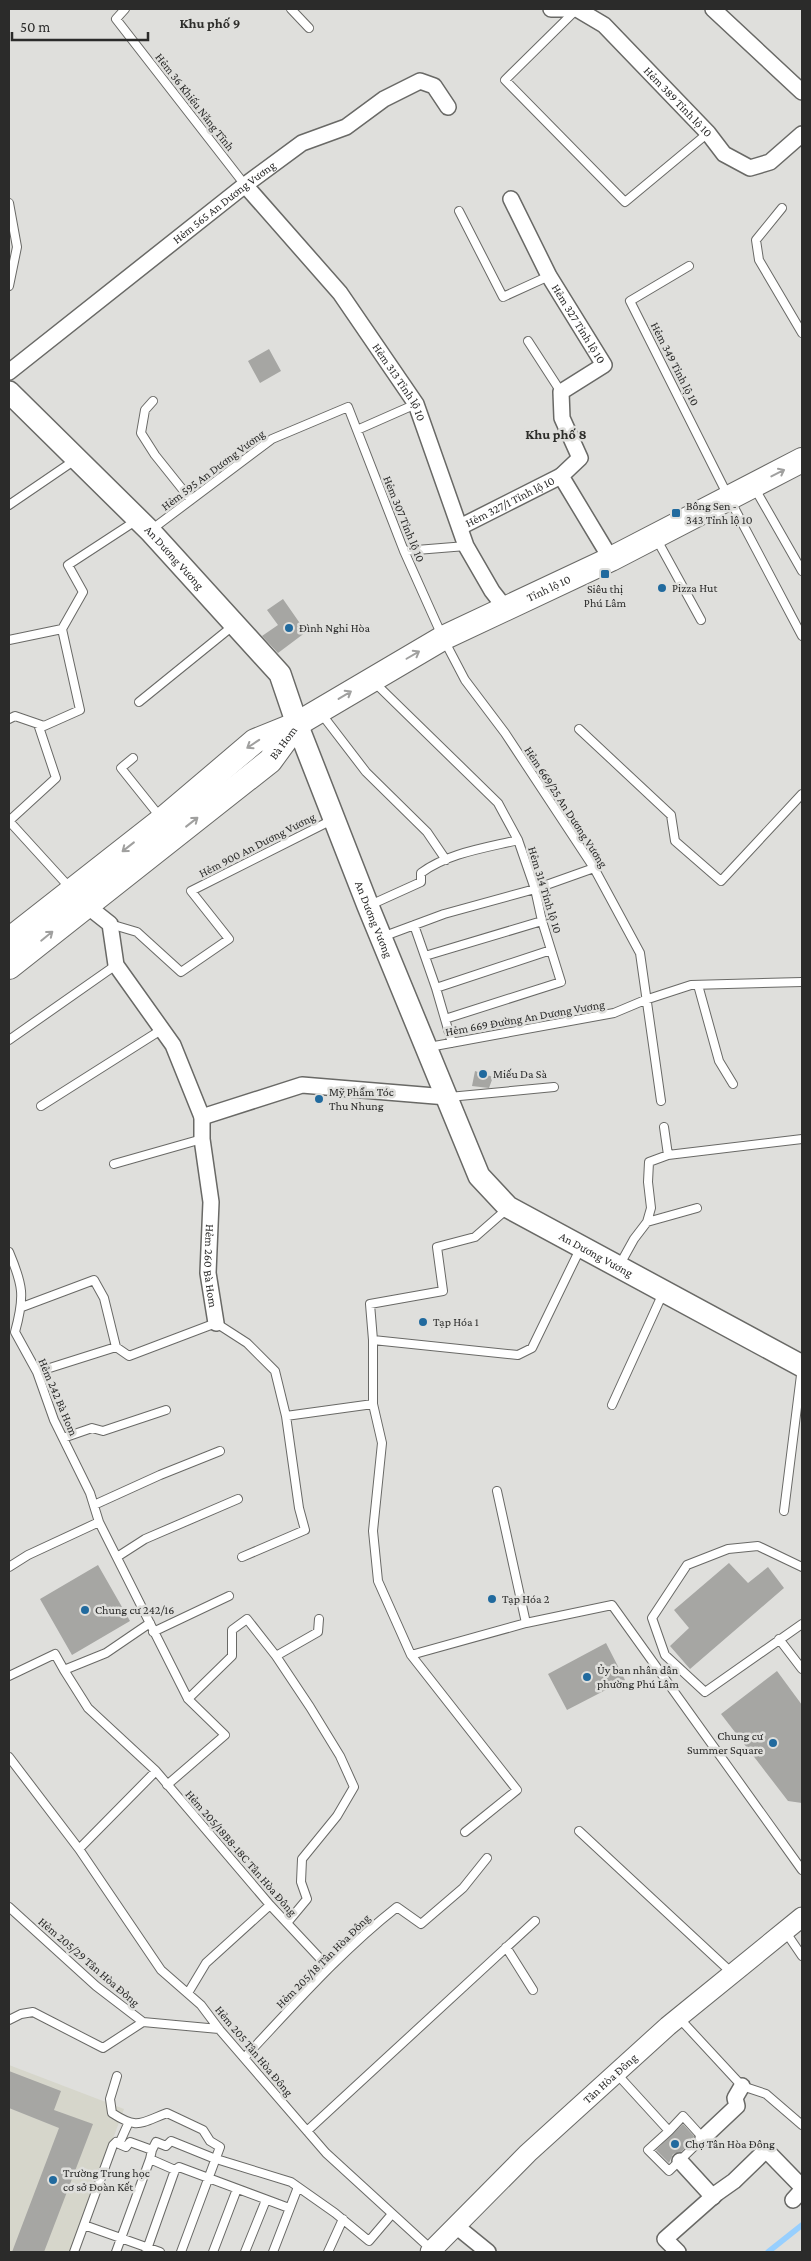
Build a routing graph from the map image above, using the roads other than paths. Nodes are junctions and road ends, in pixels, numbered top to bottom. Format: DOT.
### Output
graph roads {
  1 [pos="125,9"];
  2 [pos="291,9"];
  3 [pos="551,9"];
  4 [pos="713,9"];
  5 [pos="577,10"];
  6 [pos="309,28"];
  7 [pos="802,92"];
  8 [pos="448,107"];
  9 [pos="708,133"];
  10 [pos="802,134"];
  11 [pos="244,184"];
  12 [pos="511,199"];
  13 [pos="9,203"];
  14 [pos="782,208"];
  15 [pos="459,211"];
  16 [pos="689,266"];
  17 [pos="549,276"];
  18 [pos="9,286"];
  19 [pos="802,333"];
  20 [pos="528,341"];
  21 [pos="9,372"];
  22 [pos="9,392"];
  23 [pos="562,392"];
  24 [pos="153,401"];
  25 [pos="416,404"];
  26 [pos="348,408"];
  27 [pos="357,430"];
  28 [pos="76,460"];
  29 [pos="802,460"];
  30 [pos="561,476"];
  31 [pos="753,486"];
  32 [pos="729,498"];
  33 [pos="191,500"];
  34 [pos="9,505"];
  35 [pos="143,526"];
  36 [pos="460,527"];
  37 [pos="655,537"];
  38 [pos="466,546"];
  39 [pos="404,551"];
  40 [pos="611,559"];
  41 [pos="802,571"];
  42 [pos="506,609"];
  43 [pos="701,620"];
  44 [pos="234,625"];
  45 [pos="62,629"];
  46 [pos="802,636"];
  47 [pos="443,638"];
  48 [pos="9,640"];
  49 [pos="371,679"];
  50 [pos="139,702"];
  51 [pos="319,711"];
  52 [pos="9,719"];
  53 [pos="38,724"];
  54 [pos="297,724"];
  55 [pos="578,728"];
  56 [pos="133,758"];
  57 [pos="802,794"];
  58 [pos="334,819"];
  59 [pos="162,820"];
  60 [pos="9,821"];
  61 [pos="518,840"];
  62 [pos="446,860"];
  63 [pos="594,868"];
  64 [pos="535,889"];
  65 [pos="78,898"];
  66 [pos="368,906"];
  67 [pos="542,921"];
  68 [pos="110,924"];
  69 [pos="414,925"];
  70 [pos="382,937"];
  71 [pos="9,940"];
  72 [pos="551,950"];
  73 [pos="425,956"];
  74 [pos="116,965"];
  75 [pos="9,967"];
  76 [pos="802,982"];
  77 [pos="698,985"];
  78 [pos="436,988"];
  79 [pos="645,1000"];
  80 [pos="445,1019"];
  81 [pos="162,1030"];
  82 [pos="9,1040"];
  83 [pos="452,1043"];
  84 [pos="427,1047"];
  85 [pos="733,1084"];
  86 [pos="554,1087"];
  87 [pos="447,1097"];
  88 [pos="661,1101"];
  89 [pos="40,1106"];
  90 [pos="202,1118"];
  91 [pos="664,1127"];
  92 [pos="202,1139"];
  93 [pos="802,1139"];
  94 [pos="668,1155"];
  95 [pos="114,1164"];
  96 [pos="508,1207"];
  97 [pos="697,1208"];
  98 [pos="647,1222"];
  99 [pos="581,1247"];
  100 [pos="9,1252"];
  101 [pos="619,1266"];
  102 [pos="663,1292"];
  103 [pos="22,1307"];
  104 [pos="216,1323"];
  105 [pos="12,1334"];
  106 [pos="373,1340"];
  107 [pos="116,1347"];
  108 [pos="802,1365"];
  109 [pos="37,1372"];
  110 [pos="373,1404"];
  111 [pos="612,1405"];
  112 [pos="166,1410"];
  113 [pos="286,1416"];
  114 [pos="63,1438"];
  115 [pos="220,1451"];
  116 [pos="497,1491"];
  117 [pos="238,1499"];
  118 [pos="94,1505"];
  119 [pos="784,1511"];
  120 [pos="100,1522"];
  121 [pos="117,1557"];
  122 [pos="242,1557"];
  123 [pos="9,1567"];
  124 [pos="802,1567"];
  125 [pos="229,1596"];
  126 [pos="319,1619"];
  127 [pos="150,1623"];
  128 [pos="526,1623"];
  129 [pos="802,1624"];
  130 [pos="153,1632"];
  131 [pos="779,1639"];
  132 [pos="411,1655"];
  133 [pos="276,1656"];
  134 [pos="802,1668"];
  135 [pos="64,1670"];
  136 [pos="9,1676"];
  137 [pos="188,1699"];
  138 [pos="9,1757"];
  139 [pos="156,1771"];
  140 [pos="167,1785"];
  141 [pos="579,1831"];
  142 [pos="466,1832"];
  143 [pos="79,1848"];
  144 [pos="487,1858"];
  145 [pos="802,1870"];
  146 [pos="270,1905"];
  147 [pos="9,1907"];
  148 [pos="802,1917"];
  149 [pos="535,1921"];
  150 [pos="287,1923"];
  151 [pos="785,1931"];
  152 [pos="506,1948"];
  153 [pos="802,1956"];
  154 [pos="329,1968"];
  155 [pos="733,1974"];
  156 [pos="533,1990"];
  157 [pos="188,1993"];
  158 [pos="679,2018"];
  159 [pos="9,2020"];
  160 [pos="143,2022"];
  161 [pos="219,2029"];
  162 [pos="245,2057"];
  163 [pos="616,2073"];
  164 [pos="118,2076"];
  165 [pos="742,2086"];
  166 [pos="128,2124"];
  167 [pos="802,2125"];
  168 [pos="668,2130"];
  169 [pos="308,2131"];
  170 [pos="703,2138"];
  171 [pos="119,2144"];
  172 [pos="152,2150"];
  173 [pos="216,2158"];
  174 [pos="150,2159"];
  175 [pos="680,2161"];
  176 [pos="175,2170"];
  177 [pos="209,2179"];
  178 [pos="298,2187"];
  179 [pos="237,2189"];
  180 [pos="799,2192"];
  181 [pos="713,2197"];
  182 [pos="266,2200"];
  183 [pos="289,2208"];
  184 [pos="392,2214"];
  185 [pos="343,2219"];
  186 [pos="84,2225"];
  187 [pos="456,2226"];
  188 [pos="121,2238"];
  189 [pos="147,2250"];
  190 [pos="431,2251"];
  191 [pos="74,2252"];
  192 [pos="116,2252"];
  193 [pos="160,2252"];
  194 [pos="181,2252"];
  195 [pos="213,2252"];
  196 [pos="245,2252"];
  197 [pos="273,2252"];
  198 [pos="328,2252"];
  199 [pos="488,2252"];
  200 [pos="678,2252"];
  1 -- 11 [label="lane, Hẻm 36 Khiếu Năng Tĩnh"];
  2 -- 6 [label="lane"];
  3 -- 5 [label="street, Hẻm 389 Tỉnh lộ 10"];
  4 -- 7 [label="street"];
  5 -- 9 [label="street, Hẻm 389 Tỉnh lộ 10"];
  5 -- 9 [label="lane"];
  8 -- 11 [label="street, Hẻm 565 An Dương Vương"];
  9 -- 10 [label="street, Hẻm 389 Tỉnh lộ 10"];
  11 -- 21 [label="street, Hẻm 565 An Dương Vương"];
  11 -- 25 [label="street, Hẻm 313 Tỉnh lộ 10"];
  12 -- 17 [label="street, Hẻm 327 Tỉnh lộ 10"];
  13 -- 18 [label="lane"];
  14 -- 19 [label="lane"];
  15 -- 17 [label="lane"];
  16 -- 32 [label="lane, Hẻm 349 Tỉnh lộ 10"];
  17 -- 23 [label="street, Hẻm 327 Tỉnh lộ 10"];
  20 -- 23 [label="lane"];
  22 -- 28 [label="main road, An Dương Vương"];
  23 -- 30 [label="street"];
  24 -- 33 [label="lane"];
  25 -- 27 [label="lane"];
  25 -- 36 [label="street, Hẻm 313 Tỉnh lộ 10"];
  26 -- 27 [label="lane, Hẻm 307 Tỉnh lộ 10"];
  26 -- 33 [label="lane, Hẻm 595 An Dương Vương"];
  27 -- 39 [label="lane, Hẻm 307 Tỉnh lộ 10"];
  28 -- 34 [label="lane"];
  28 -- 35 [label="main road, An Dương Vương"];
  31 -- 29 [label="main road, Tỉnh lộ 10, one-way"];
  30 -- 36 [label="street, Hẻm 327/1 Tỉnh lộ 10"];
  30 -- 40 [label="street"];
  31 -- 32 [label="main road, Tỉnh lộ 10"];
  31 -- 41 [label="lane"];
  32 -- 37 [label="main road, Tỉnh lộ 10"];
  32 -- 46 [label="lane"];
  33 -- 35 [label="lane, Hẻm 595 An Dương Vương"];
  35 -- 44 [label="main road, An Dương Vương"];
  35 -- 45 [label="lane, Hẻm 595 An Dương Vương"];
  36 -- 38 [label="street, Hẻm 313 Tỉnh lộ 10"];
  37 -- 40 [label="main road, Tỉnh lộ 10"];
  37 -- 43 [label="lane"];
  38 -- 39 [label="lane"];
  38 -- 42 [label="street, Hẻm 313 Tỉnh lộ 10"];
  39 -- 47 [label="lane, Hẻm 307 Tỉnh lộ 10"];
  40 -- 42 [label="main road, Tỉnh lộ 10"];
  42 -- 47 [label="main road, Tỉnh lộ 10"];
  44 -- 50 [label="lane"];
  44 -- 54 [label="main road, An Dương Vương"];
  45 -- 48 [label="lane"];
  45 -- 53 [label="lane"];
  49 -- 47 [label="main road, Tỉnh lộ 10, one-way"];
  47 -- 63 [label="lane, Hẻm 669/25 An Dương Vương"];
  51 -- 49 [label="main road, Tỉnh lộ 10, one-way"];
  49 -- 61 [label="lane, Hẻm 314 Tỉnh lộ 10"];
  51 -- 54 [label="main road, Tỉnh lộ 10"];
  51 -- 62 [label="lane"];
  52 -- 53 [label="lane"];
  53 -- 60 [label="lane"];
  54 -- 58 [label="main road, An Dương Vương"];
  54 -- 59 [label="main road, Bà Hom, one-way"];
  65 -- 54 [label="main road, Bà Hom, one-way"];
  55 -- 57 [label="lane"];
  56 -- 59 [label="lane"];
  58 -- 66 [label="main road, An Dương Vương"];
  58 -- 68 [label="lane, Hẻm 900 An Dương Vương"];
  59 -- 65 [label="main road, Bà Hom, one-way"];
  60 -- 65 [label="lane"];
  61 -- 62 [label="lane"];
  61 -- 64 [label="lane, Hẻm 314 Tỉnh lộ 10"];
  62 -- 66 [label="lane"];
  63 -- 64 [label="lane"];
  63 -- 79 [label="lane, Hẻm 669/25 An Dương Vương"];
  64 -- 67 [label="lane, Hẻm 314 Tỉnh lộ 10"];
  64 -- 69 [label="lane"];
  65 -- 68 [label="street"];
  65 -- 71 [label="main road, Bà Hom"];
  75 -- 65 [label="main road, Bà Hom, one-way"];
  66 -- 70 [label="main road, An Dương Vương"];
  67 -- 72 [label="lane, Hẻm 314 Tỉnh lộ 10"];
  67 -- 73 [label="lane"];
  68 -- 74 [label="street, Hẻm 260 Bà Hom"];
  69 -- 70 [label="lane"];
  69 -- 73 [label="lane"];
  70 -- 84 [label="main road, An Dương Vương"];
  72 -- 78 [label="lane"];
  72 -- 80 [label="lane, Hẻm 314 Tỉnh lộ 10"];
  73 -- 78 [label="lane"];
  74 -- 81 [label="street, Hẻm 260 Bà Hom"];
  74 -- 82 [label="lane"];
  76 -- 77 [label="lane, Hẻm 669 Đường An Dương Vương"];
  77 -- 79 [label="lane, Hẻm 669 Đường An Dương Vương"];
  77 -- 85 [label="lane"];
  78 -- 80 [label="lane"];
  79 -- 83 [label="lane, Hẻm 669 Đường An Dương Vương"];
  79 -- 88 [label="lane, Hẻm 669/25 An Dương Vương"];
  80 -- 83 [label="lane"];
  81 -- 89 [label="lane"];
  81 -- 90 [label="street, Hẻm 260 Bà Hom"];
  83 -- 84 [label="lane, Hẻm 669 Đường An Dương Vương"];
  84 -- 87 [label="main road, An Dương Vương"];
  86 -- 87 [label="lane"];
  87 -- 90 [label="street"];
  87 -- 96 [label="main road, An Dương Vương"];
  90 -- 92 [label="street, Hẻm 260 Bà Hom"];
  91 -- 94 [label="lane"];
  92 -- 95 [label="lane"];
  92 -- 104 [label="street, Hẻm 260 Bà Hom"];
  93 -- 94 [label="lane"];
  94 -- 98 [label="lane"];
  96 -- 99 [label="main road, An Dương Vương"];
  96 -- 106 [label="lane"];
  97 -- 98 [label="lane"];
  98 -- 101 [label="lane"];
  99 -- 101 [label="main road, An Dương Vương"];
  99 -- 106 [label="lane"];
  100 -- 103 [label="lane, Hẻm 242 Bà Hom"];
  101 -- 102 [label="main road, An Dương Vương"];
  102 -- 108 [label="main road, An Dương Vương"];
  102 -- 111 [label="lane"];
  103 -- 105 [label="lane, Hẻm 242 Bà Hom"];
  103 -- 107 [label="lane"];
  104 -- 107 [label="lane"];
  104 -- 113 [label="lane, Hẻm 260 Bà Hom"];
  105 -- 109 [label="lane, Hẻm 242 Bà Hom"];
  106 -- 110 [label="lane"];
  107 -- 109 [label="lane"];
  108 -- 119 [label="lane"];
  109 -- 114 [label="lane, Hẻm 242 Bà Hom"];
  110 -- 113 [label="lane"];
  110 -- 132 [label="lane"];
  112 -- 114 [label="lane"];
  113 -- 122 [label="lane, Hẻm 260 Bà Hom"];
  114 -- 118 [label="lane, Hẻm 242 Bà Hom"];
  115 -- 118 [label="lane"];
  116 -- 128 [label="lane"];
  117 -- 121 [label="lane"];
  118 -- 120 [label="lane, Hẻm 242 Bà Hom"];
  120 -- 121 [label="lane, Hẻm 242 Bà Hom"];
  120 -- 123 [label="lane"];
  121 -- 127 [label="lane, Hẻm 242 Bà Hom"];
  124 -- 131 [label="lane"];
  125 -- 130 [label="lane"];
  126 -- 133 [label="lane"];
  127 -- 130 [label="lane, Hẻm 242 Bà Hom"];
  127 -- 135 [label="lane"];
  128 -- 132 [label="lane"];
  128 -- 145 [label="lane"];
  129 -- 131 [label="lane"];
  130 -- 137 [label="lane, Hẻm 242 Bà Hom"];
  131 -- 134 [label="lane"];
  132 -- 142 [label="lane"];
  133 -- 137 [label="lane"];
  133 -- 150 [label="lane"];
  135 -- 136 [label="lane"];
  135 -- 139 [label="lane, Hẻm 205/18B8-18C Tân Hòa Đông"];
  137 -- 140 [label="lane, Hẻm 242 Bà Hom"];
  138 -- 143 [label="lane"];
  139 -- 140 [label="lane, Hẻm 205/18B8-18C Tân Hòa Đông"];
  139 -- 143 [label="lane"];
  140 -- 146 [label="lane, Hẻm 205/18B8-18C Tân Hòa Đông"];
  141 -- 155 [label="lane"];
  143 -- 157 [label="lane, Hẻm 205 Tân Hòa Đông"];
  144 -- 154 [label="lane, Hẻm 205/18 Tân Hòa Đông"];
  146 -- 150 [label="lane, Hẻm 205/18B8-18C Tân Hòa Đông"];
  146 -- 157 [label="lane"];
  147 -- 160 [label="lane, Hẻm 205/29 Tân Hòa Đông"];
  148 -- 151 [label="street, Tân Hòa Đông"];
  149 -- 152 [label="lane"];
  150 -- 154 [label="lane, Hẻm 205/18B8-18C Tân Hòa Đông"];
  151 -- 153 [label="lane"];
  151 -- 155 [label="street, Tân Hòa Đông"];
  152 -- 156 [label="lane"];
  152 -- 169 [label="lane"];
  154 -- 162 [label="lane, Hẻm 205/18 Tân Hòa Đông"];
  155 -- 158 [label="street, Tân Hòa Đông"];
  157 -- 161 [label="lane, Hẻm 205 Tân Hòa Đông"];
  158 -- 163 [label="street, Tân Hòa Đông"];
  158 -- 165 [label="lane"];
  159 -- 160 [label="lane"];
  160 -- 161 [label="lane, Hẻm 205/29 Tân Hòa Đông"];
  161 -- 162 [label="lane, Hẻm 205 Tân Hòa Đông"];
  162 -- 169 [label="lane, Hẻm 205 Tân Hòa Đông"];
  163 -- 168 [label="lane"];
  163 -- 187 [label="street, Tân Hòa Đông"];
  164 -- 166 [label="lane"];
  165 -- 167 [label="lane"];
  165 -- 170 [label="street"];
  166 -- 171 [label="lane"];
  166 -- 173 [label="lane"];
  168 -- 170 [label="lane"];
  168 -- 175 [label="lane"];
  169 -- 184 [label="lane, Hẻm 205 Tân Hòa Đông"];
  170 -- 175 [label="lane"];
  171 -- 172 [label="lane"];
  171 -- 186 [label="lane"];
  172 -- 173 [label="lane"];
  172 -- 174 [label="lane"];
  173 -- 177 [label="lane"];
  173 -- 178 [label="lane"];
  174 -- 176 [label="lane"];
  174 -- 188 [label="lane"];
  175 -- 181 [label="street"];
  176 -- 177 [label="lane"];
  176 -- 189 [label="lane"];
  177 -- 179 [label="lane"];
  177 -- 194 [label="lane"];
  178 -- 183 [label="lane"];
  178 -- 185 [label="lane"];
  179 -- 182 [label="lane"];
  179 -- 195 [label="lane"];
  180 -- 181 [label="street"];
  181 -- 200 [label="street"];
  182 -- 183 [label="lane"];
  182 -- 196 [label="lane"];
  183 -- 197 [label="lane"];
  184 -- 185 [label="lane"];
  184 -- 190 [label="lane, Hẻm 205 Tân Hòa Đông"];
  185 -- 198 [label="lane"];
  186 -- 188 [label="lane"];
  186 -- 191 [label="lane"];
  187 -- 190 [label="street, Tân Hòa Đông"];
  187 -- 199 [label="street"];
  188 -- 189 [label="lane"];
  188 -- 192 [label="lane"];
  189 -- 193 [label="lane"];
}
